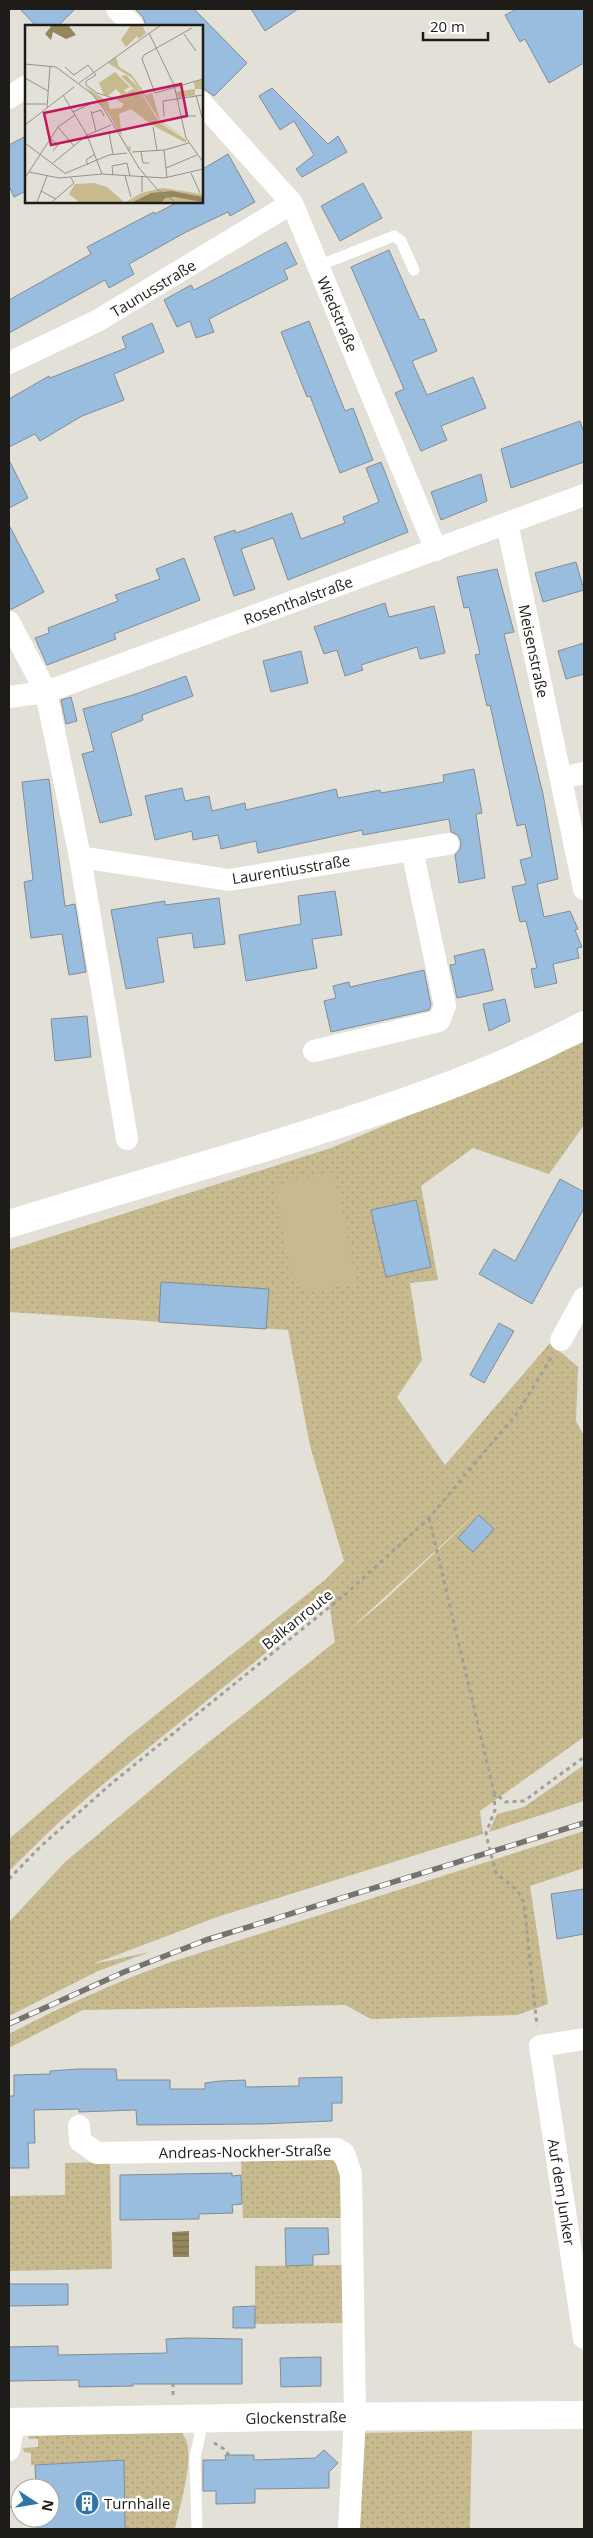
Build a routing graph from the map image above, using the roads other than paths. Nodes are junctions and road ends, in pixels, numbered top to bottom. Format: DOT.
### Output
graph roads {
  1 [pos="25,87"];
  2 [pos="9,98"];
  3 [pos="202,103"];
  4 [pos="292,203"];
  5 [pos="318,266"];
  6 [pos="414,270"];
  7 [pos="9,363"];
  8 [pos="584,495"];
  9 [pos="508,523"];
  10 [pos="436,550"];
  11 [pos="9,622"];
  12 [pos="46,692"];
  13 [pos="9,698"];
  14 [pos="584,773"];
  15 [pos="561,778"];
  16 [pos="448,844"];
  17 [pos="412,850"];
  18 [pos="80,857"];
  19 [pos="584,889"];
  20 [pos="584,1025"];
  21 [pos="314,1051"];
  22 [pos="127,1138"];
  23 [pos="9,1224"];
  24 [pos="584,1298"];
  25 [pos="561,1340"];
  26 [pos="584,2039"];
  27 [pos="80,2126"];
  28 [pos="584,2338"];
  29 [pos="584,2415"];
  30 [pos="354,2417"];
  31 [pos="200,2418"];
  32 [pos="12,2422"];
  33 [pos="9,2450"];
  34 [pos="197,2529"];
  35 [pos="349,2529"];
  1 -- 2 [label="street"];
  3 -- 4 [label="street, Wiedstraße"];
  4 -- 5 [label="street, Wiedstraße"];
  4 -- 7 [label="street, Taunusstraße"];
  5 -- 6 [label="lane"];
  5 -- 10 [label="street, Wiedstraße"];
  8 -- 9 [label="street, Rosenthalstraße"];
  9 -- 10 [label="street, Rosenthalstraße"];
  9 -- 15 [label="street, Meisenstraße"];
  10 -- 12 [label="street, Rosenthalstraße"];
  11 -- 12 [label="street"];
  12 -- 13 [label="street, Rosenthalstraße"];
  12 -- 18 [label="street"];
  14 -- 15 [label="street"];
  15 -- 19 [label="street, Meisenstraße"];
  16 -- 17 [label="street, Laurentiusstraße"];
  17 -- 18 [label="street, Laurentiusstraße"];
  17 -- 21 [label="street"];
  18 -- 22 [label="street"];
  20 -- 23 [label="main road"];
  24 -- 25 [label="street"];
  26 -- 28 [label="street, Auf dem Junker"];
  27 -- 30 [label="street, Andreas-Nockher-Straße"];
  29 -- 30 [label="main road, Glockenstraße"];
  30 -- 31 [label="main road, Glockenstraße"];
  30 -- 35 [label="street"];
  31 -- 32 [label="main road, Glockenstraße"];
  31 -- 34 [label="lane"];
  32 -- 33 [label="street"];
}
